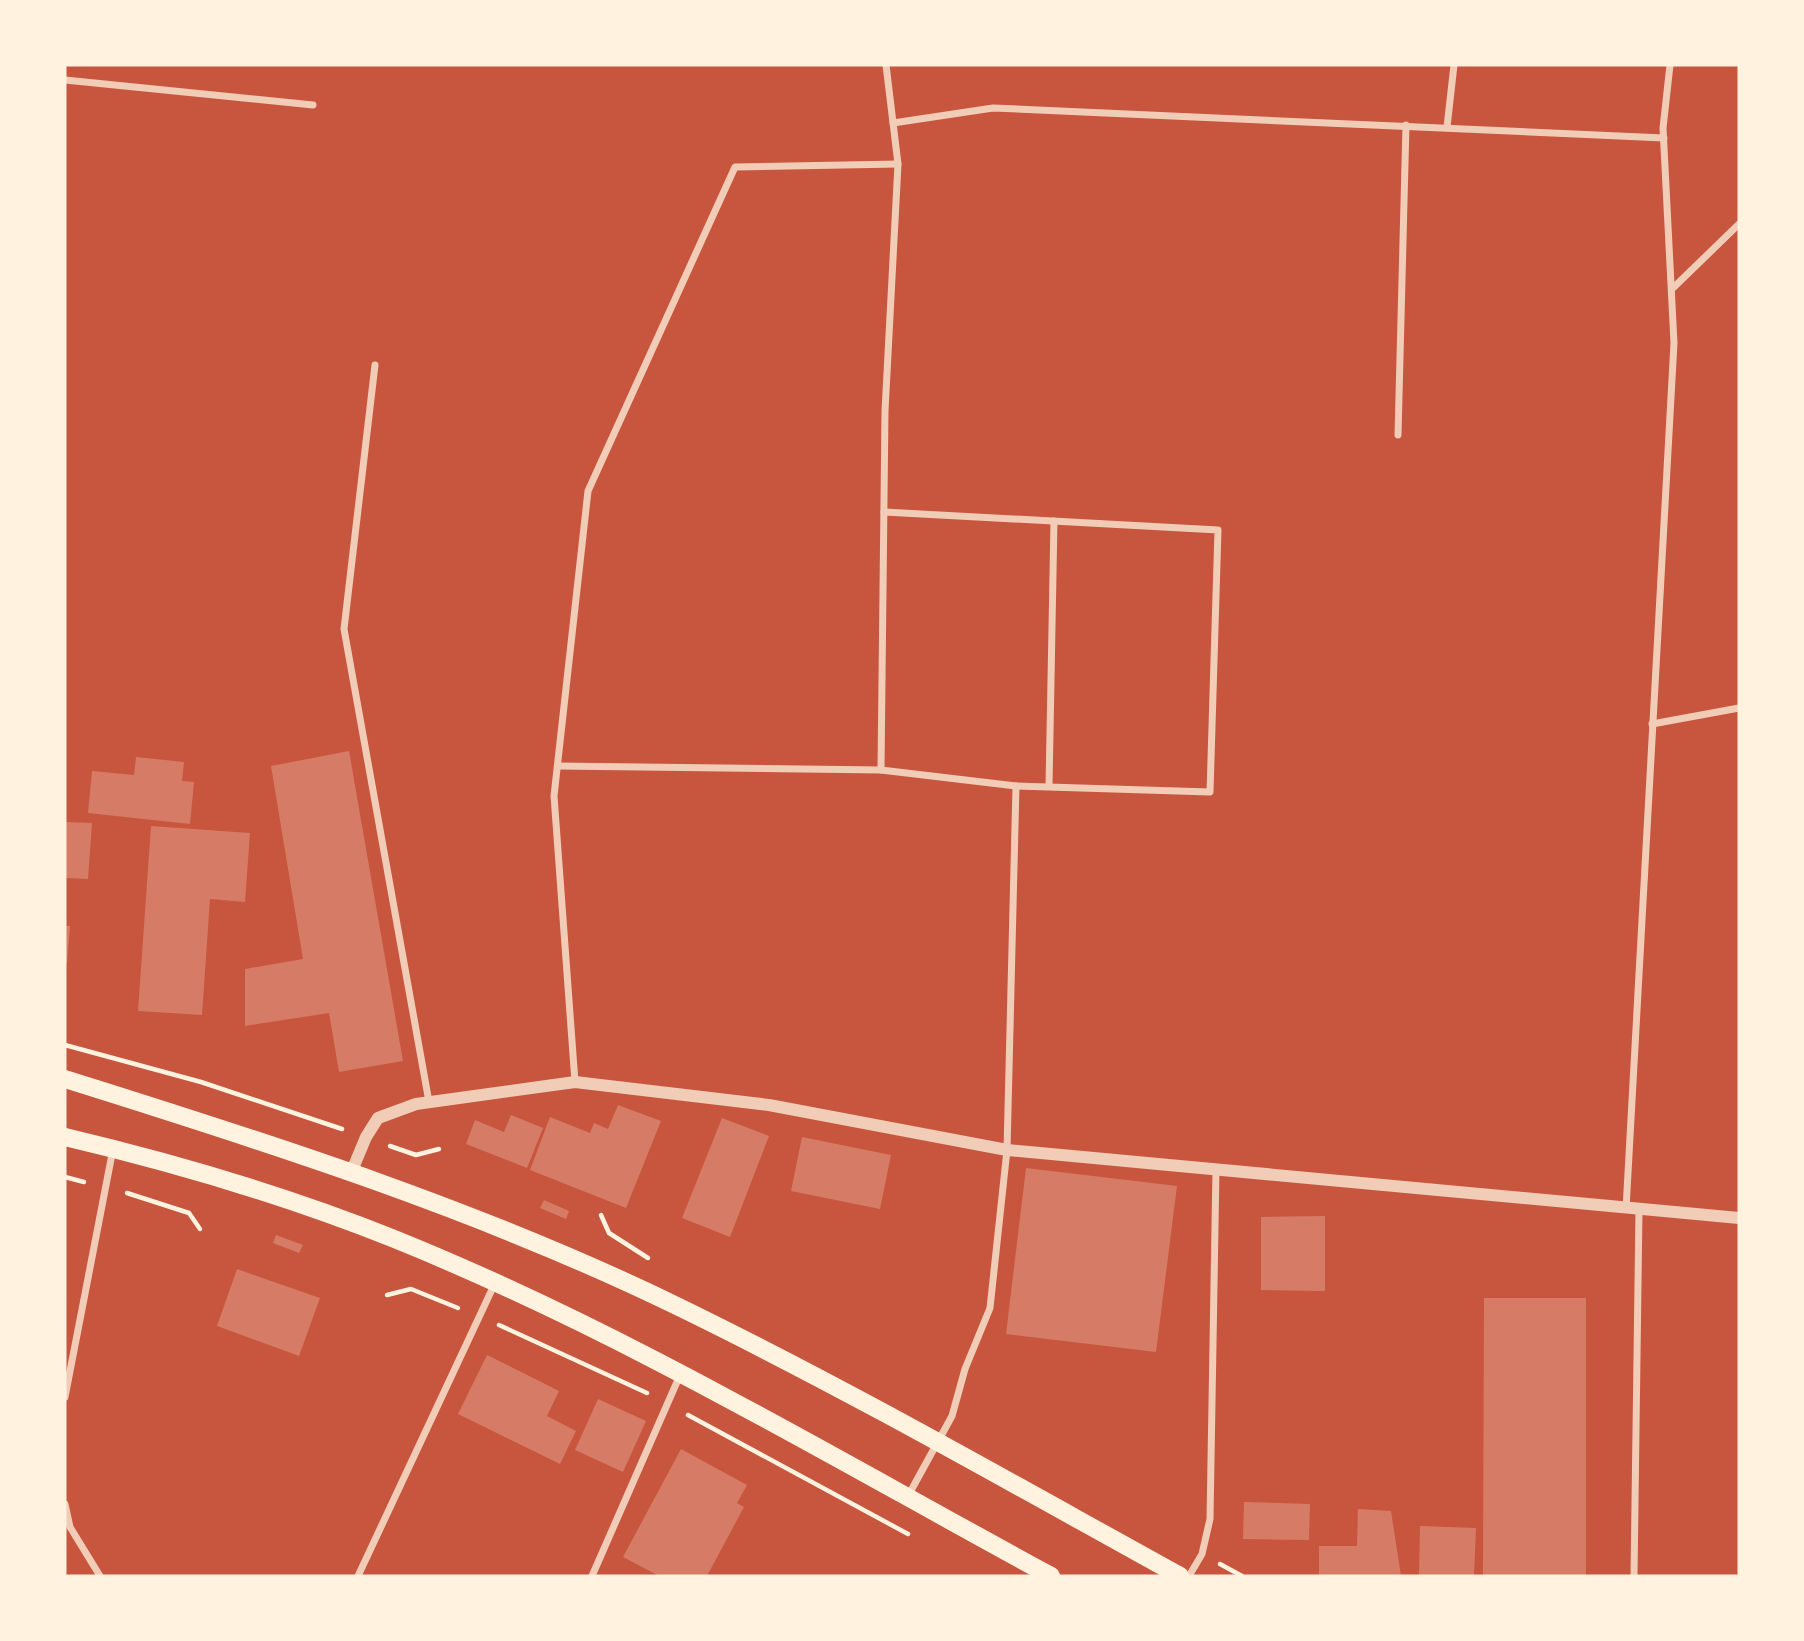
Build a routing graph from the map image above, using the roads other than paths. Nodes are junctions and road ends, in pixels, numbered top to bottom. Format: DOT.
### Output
graph roads {
  1 [pos="886,65"];
  2 [pos="1454,65"];
  3 [pos="1670,65"];
  4 [pos="65,80"];
  5 [pos="313,105"];
  6 [pos="893,123"];
  7 [pos="1406,125"];
  8 [pos="1447,127"];
  9 [pos="1664,138"];
  10 [pos="898,164"];
  11 [pos="1739,224"];
  12 [pos="1672,289"];
  13 [pos="376,365"];
  14 [pos="1398,435"];
  15 [pos="884,512"];
  16 [pos="1054,521"];
  17 [pos="1739,708"];
  18 [pos="1652,724"];
  19 [pos="558,766"];
  20 [pos="881,770"];
  21 [pos="1016,786"];
  22 [pos="1049,786"];
  23 [pos="65,1079"];
  24 [pos="575,1082"];
  25 [pos="429,1101"];
  26 [pos="65,1137"];
  27 [pos="113,1148"];
  28 [pos="1007,1150"];
  29 [pos="1216,1169"];
  30 [pos="351,1173"];
  31 [pos="1632,1210"];
  32 [pos="1739,1219"];
  33 [pos="495,1283"];
  34 [pos="681,1375"];
  35 [pos="65,1396"];
  36 [pos="937,1444"];
  37 [pos="907,1498"];
  38 [pos="65,1504"];
  39 [pos="100,1576"];
  40 [pos="358,1576"];
  41 [pos="592,1576"];
  42 [pos="1051,1576"];
  43 [pos="1180,1576"];
  44 [pos="1189,1576"];
  45 [pos="1634,1576"];
  1 -- 6 [label="street"];
  2 -- 8 [label="street"];
  3 -- 9 [label="street"];
  4 -- 5 [label="street"];
  6 -- 7 [label="street"];
  6 -- 10 [label="street"];
  7 -- 8 [label="street"];
  7 -- 14 [label="street"];
  8 -- 9 [label="street"];
  9 -- 12 [label="street"];
  10 -- 15 [label="street"];
  10 -- 19 [label="street"];
  11 -- 12 [label="street"];
  12 -- 18 [label="street"];
  13 -- 25 [label="street"];
  15 -- 16 [label="street"];
  15 -- 20 [label="street"];
  16 -- 22 [label="street"];
  16 -- 22 [label="street"];
  17 -- 18 [label="street"];
  18 -- 31 [label="street"];
  19 -- 20 [label="street"];
  19 -- 24 [label="street"];
  20 -- 21 [label="street"];
  21 -- 22 [label="street"];
  21 -- 28 [label="street"];
  23 -- 30 [label="main road"];
  24 -- 25 [label="street"];
  24 -- 28 [label="street"];
  25 -- 30 [label="street"];
  26 -- 27 [label="main road"];
  27 -- 33 [label="main road"];
  27 -- 35 [label="street"];
  28 -- 29 [label="street"];
  28 -- 36 [label="street"];
  29 -- 31 [label="street"];
  29 -- 44 [label="street"];
  30 -- 36 [label="main road"];
  31 -- 32 [label="street"];
  31 -- 45 [label="street"];
  33 -- 34 [label="main road"];
  33 -- 40 [label="street"];
  34 -- 37 [label="main road"];
  34 -- 41 [label="street"];
  36 -- 37 [label="street"];
  36 -- 43 [label="main road"];
  37 -- 42 [label="main road"];
  38 -- 39 [label="street"];
}
